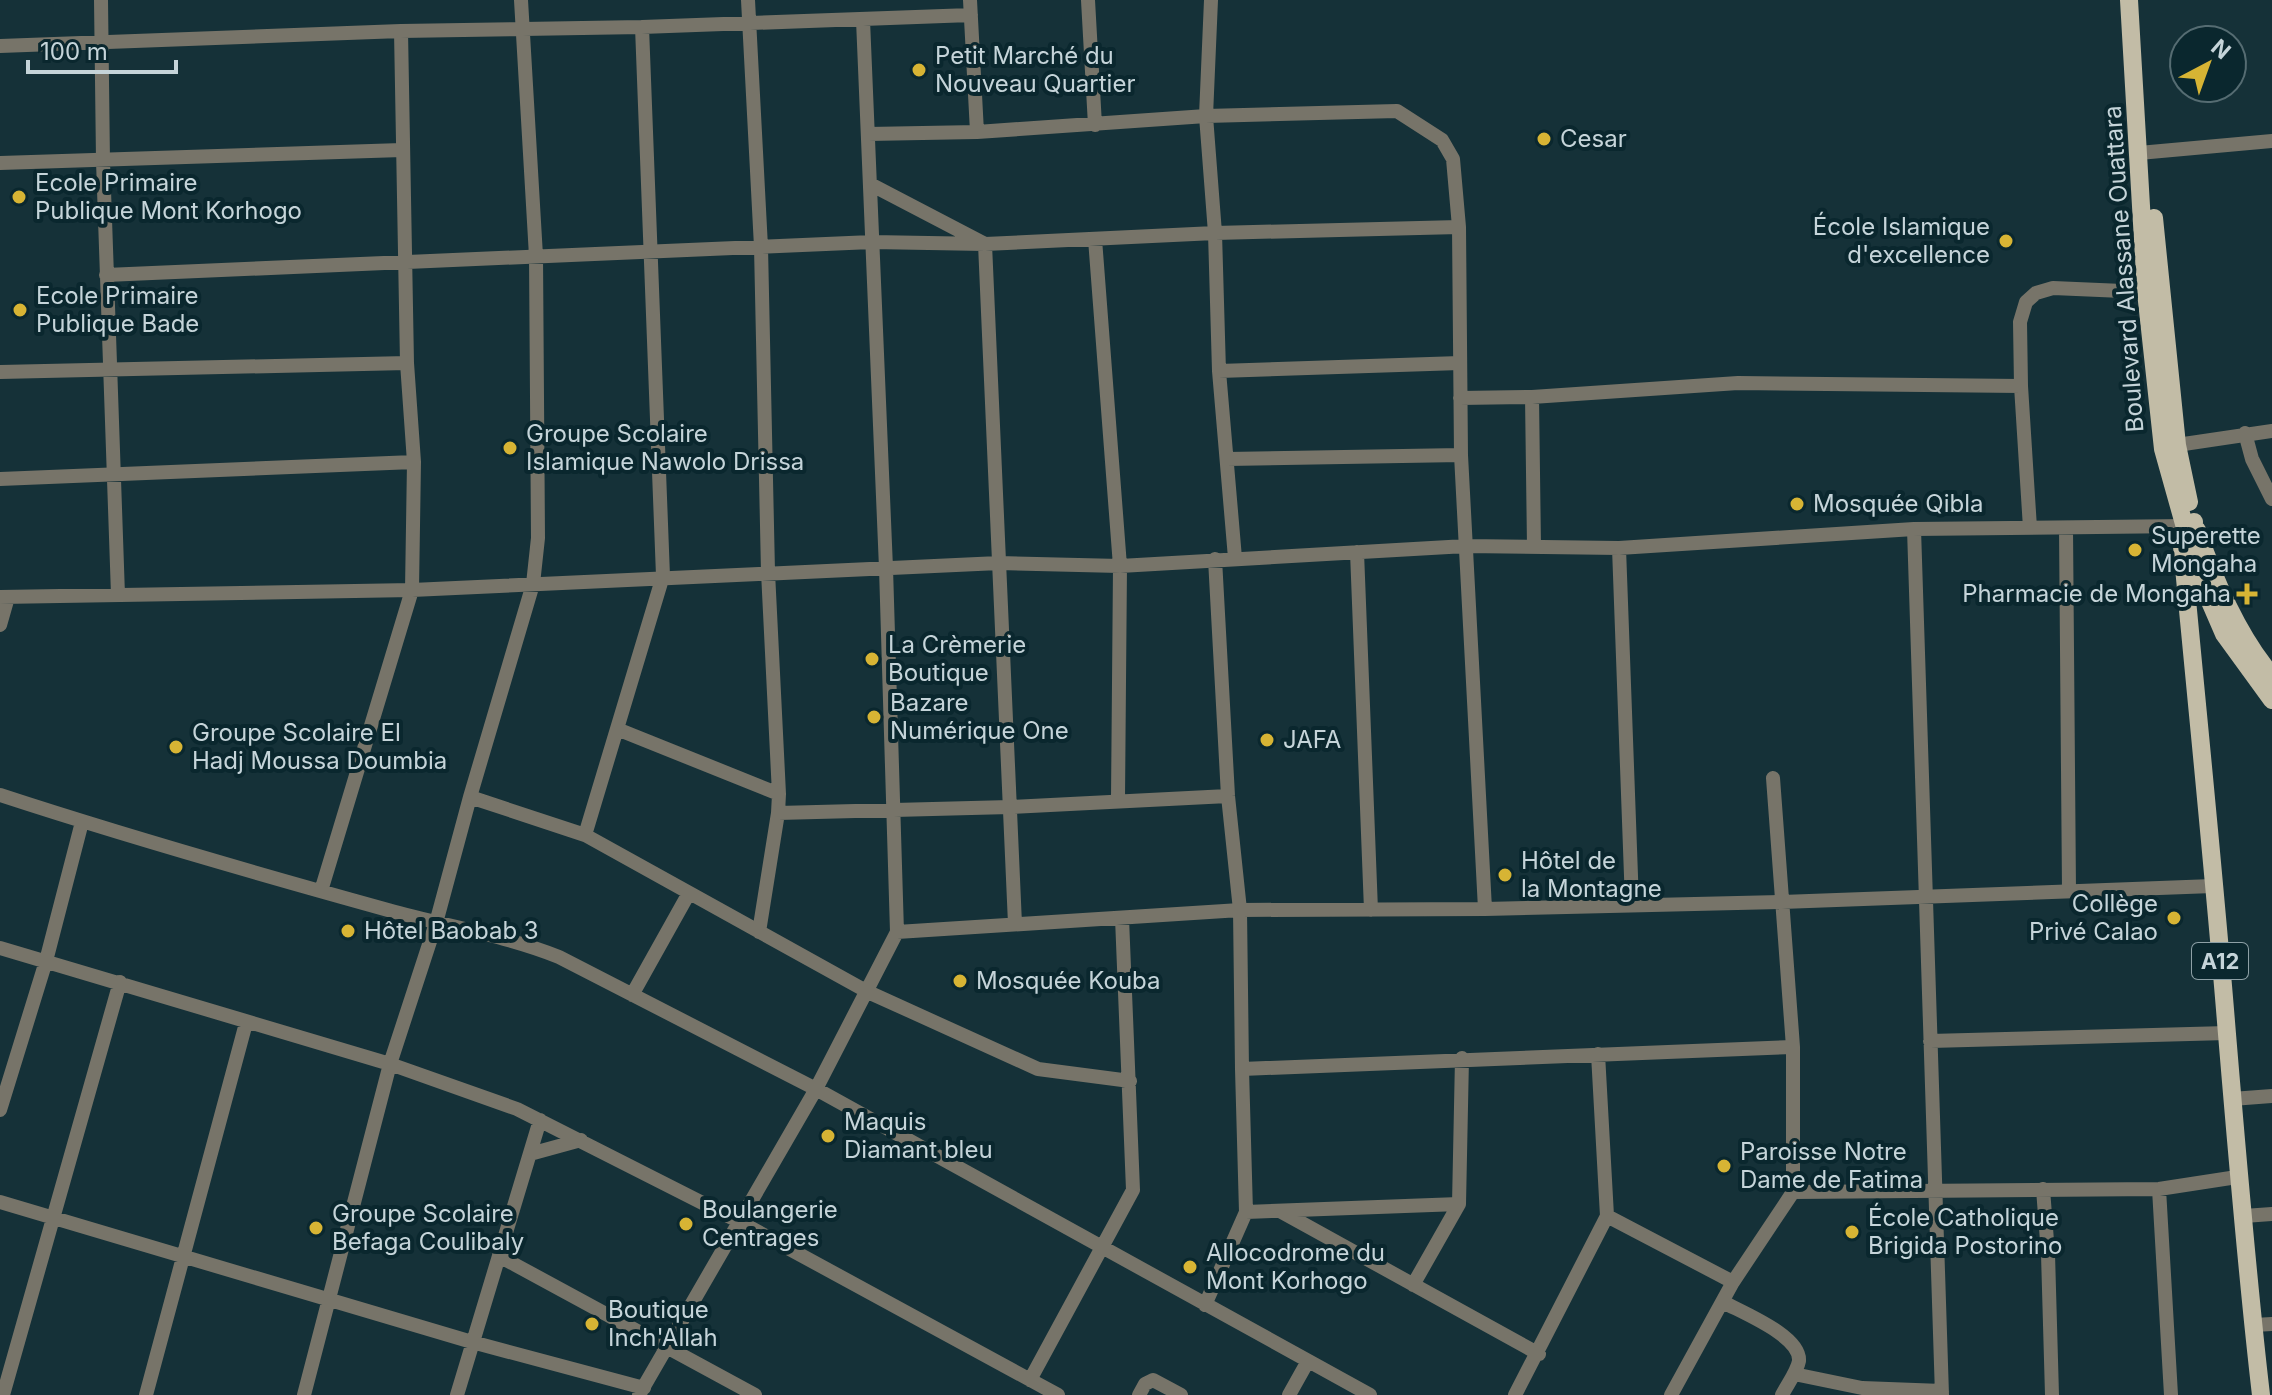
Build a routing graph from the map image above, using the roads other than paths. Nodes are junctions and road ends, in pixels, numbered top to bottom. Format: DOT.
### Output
graph roads {
  1 [pos="101,0"];
  2 [pos="521,0"];
  3 [pos="748,0"];
  4 [pos="1088,0"];
  5 [pos="1211,0"];
  6 [pos="2132,0"];
  7 [pos="971,8"];
  8 [pos="863,20"];
  9 [pos="748,23"];
  10 [pos="642,27"];
  11 [pos="522,30"];
  12 [pos="401,31"];
  13 [pos="102,43"];
  14 [pos="0,46"];
  15 [pos="1206,116"];
  16 [pos="1095,125"];
  17 [pos="977,132"];
  18 [pos="868,134"];
  19 [pos="2272,141"];
  20 [pos="402,150"];
  21 [pos="2143,153"];
  22 [pos="103,161"];
  23 [pos="0,163"];
  24 [pos="870,184"];
  25 [pos="1459,227"];
  26 [pos="1215,233"];
  27 [pos="1095,239"];
  28 [pos="872,242"];
  29 [pos="985,244"];
  30 [pos="761,247"];
  31 [pos="651,252"];
  32 [pos="536,256"];
  33 [pos="407,260"];
  34 [pos="106,275"];
  35 [pos="2146,292"];
  36 [pos="407,363"];
  37 [pos="1460,363"];
  38 [pos="110,368"];
  39 [pos="1219,371"];
  40 [pos="0,372"];
  41 [pos="2021,386"];
  42 [pos="1532,397"];
  43 [pos="1460,398"];
  44 [pos="2272,431"];
  45 [pos="2245,433"];
  46 [pos="2177,445"];
  47 [pos="1461,455"];
  48 [pos="1227,459"];
  49 [pos="414,462"];
  50 [pos="115,473"];
  51 [pos="0,479"];
  52 [pos="2272,499"];
  53 [pos="2189,524"];
  54 [pos="2030,528"];
  55 [pos="2066,528"];
  56 [pos="1914,529"];
  57 [pos="1466,546"];
  58 [pos="1534,547"];
  59 [pos="1619,548"];
  60 [pos="1357,552"];
  61 [pos="1235,558"];
  62 [pos="1215,559"];
  63 [pos="999,563"];
  64 [pos="1120,566"];
  65 [pos="886,568"];
  66 [pos="768,572"];
  67 [pos="663,576"];
  68 [pos="533,584"];
  69 [pos="412,590"];
  70 [pos="118,595"];
  71 [pos="4,597"];
  72 [pos="0,625"];
  73 [pos="2224,634"];
  74 [pos="2190,638"];
  75 [pos="2264,669"];
  76 [pos="2272,700"];
  77 [pos="617,729"];
  78 [pos="1773,778"];
  79 [pos="779,794"];
  80 [pos="0,795"];
  81 [pos="1228,796"];
  82 [pos="470,797"];
  83 [pos="1118,799"];
  84 [pos="1010,807"];
  85 [pos="893,810"];
  86 [pos="778,813"];
  87 [pos="82,822"];
  88 [pos="585,835"];
  89 [pos="2213,886"];
  90 [pos="321,891"];
  91 [pos="2069,891"];
  92 [pos="689,893"];
  93 [pos="1927,896"];
  94 [pos="1782,902"];
  95 [pos="1632,903"];
  96 [pos="1485,909"];
  97 [pos="1240,910"];
  98 [pos="1371,910"];
  99 [pos="1122,918"];
  100 [pos="436,923"];
  101 [pos="1015,924"];
  102 [pos="759,932"];
  103 [pos="897,932"];
  104 [pos="0,948"];
  105 [pos="46,961"];
  106 [pos="120,982"];
  107 [pos="868,992"];
  108 [pos="632,995"];
  109 [pos="246,1023"];
  110 [pos="2227,1033"];
  111 [pos="1930,1041"];
  112 [pos="1793,1047"];
  113 [pos="1598,1054"];
  114 [pos="1462,1058"];
  115 [pos="390,1064"];
  116 [pos="1242,1069"];
  117 [pos="1130,1081"];
  118 [pos="816,1089"];
  119 [pos="2272,1096"];
  120 [pos="2232,1099"];
  121 [pos="0,1110"];
  122 [pos="540,1120"];
  123 [pos="581,1140"];
  124 [pos="530,1154"];
  125 [pos="2237,1177"];
  126 [pos="2043,1189"];
  127 [pos="2159,1189"];
  128 [pos="1793,1192"];
  129 [pos="1936,1192"];
  130 [pos="0,1202"];
  131 [pos="1459,1204"];
  132 [pos="1280,1211"];
  133 [pos="1246,1212"];
  134 [pos="2272,1214"];
  135 [pos="1607,1216"];
  136 [pos="2244,1216"];
  137 [pos="51,1219"];
  138 [pos="740,1222"];
  139 [pos="1101,1247"];
  140 [pos="499,1256"];
  141 [pos="183,1258"];
  142 [pos="1733,1282"];
  143 [pos="1413,1285"];
  144 [pos="328,1298"];
  145 [pos="1723,1302"];
  146 [pos="1205,1305"];
  147 [pos="2263,1325"];
  148 [pos="472,1342"];
  149 [pos="668,1349"];
  150 [pos="1539,1354"];
  151 [pos="1308,1361"];
  152 [pos="1794,1374"];
  153 [pos="1030,1380"];
  154 [pos="642,1391"];
  155 [pos="1942,1393"];
  156 [pos="3,1395"];
  157 [pos="146,1395"];
  158 [pos="304,1395"];
  159 [pos="457,1395"];
  160 [pos="755,1395"];
  161 [pos="1058,1395"];
  162 [pos="1139,1395"];
  163 [pos="1181,1395"];
  164 [pos="1289,1395"];
  165 [pos="1370,1395"];
  166 [pos="1515,1395"];
  167 [pos="1671,1395"];
  168 [pos="1782,1395"];
  169 [pos="2052,1395"];
  170 [pos="2171,1395"];
  171 [pos="2261,1395"];
  1 -- 13 [label="street"];
  2 -- 11 [label="street"];
  3 -- 9 [label="street"];
  4 -- 16 [label="street"];
  5 -- 15 [label="street"];
  6 -- 21 [label="main road, Boulevard Alassane Ouattara / A12"];
  7 -- 8 [label="street"];
  7 -- 17 [label="street"];
  8 -- 9 [label="street"];
  8 -- 18 [label="street"];
  9 -- 10 [label="street"];
  9 -- 30 [label="street"];
  10 -- 11 [label="street"];
  10 -- 31 [label="street"];
  11 -- 12 [label="street"];
  11 -- 32 [label="street"];
  12 -- 13 [label="street"];
  12 -- 20 [label="street"];
  13 -- 14 [label="street"];
  13 -- 22 [label="street"];
  15 -- 16 [label="street"];
  15 -- 25 [label="street"];
  15 -- 26 [label="street"];
  16 -- 17 [label="street"];
  17 -- 18 [label="street"];
  18 -- 24 [label="street"];
  19 -- 21 [label="street"];
  20 -- 22 [label="street"];
  20 -- 33 [label="street"];
  21 -- 35 [label="main road, Boulevard Alassane Ouattara / A12"];
  21 -- 46 [label="main road, Boulevard Alassane Ouattara / A12"];
  22 -- 23 [label="street"];
  22 -- 34 [label="street"];
  24 -- 28 [label="street"];
  24 -- 29 [label="street"];
  25 -- 26 [label="street"];
  25 -- 37 [label="street"];
  26 -- 27 [label="street"];
  26 -- 39 [label="street"];
  27 -- 29 [label="street"];
  27 -- 64 [label="street"];
  28 -- 29 [label="street"];
  28 -- 30 [label="street"];
  28 -- 65 [label="street"];
  29 -- 63 [label="street"];
  30 -- 31 [label="street"];
  30 -- 66 [label="street"];
  31 -- 32 [label="street"];
  31 -- 67 [label="street"];
  32 -- 33 [label="street"];
  32 -- 68 [label="street"];
  33 -- 34 [label="street"];
  33 -- 36 [label="street"];
  34 -- 38 [label="street"];
  35 -- 41 [label="street"];
  35 -- 53 [label="main road, Boulevard Alassane Ouattara / A12"];
  36 -- 38 [label="street"];
  36 -- 49 [label="street"];
  37 -- 39 [label="street"];
  37 -- 43 [label="street"];
  38 -- 40 [label="street"];
  38 -- 50 [label="street"];
  39 -- 48 [label="street"];
  41 -- 42 [label="street"];
  41 -- 54 [label="street"];
  42 -- 43 [label="street"];
  42 -- 58 [label="street"];
  43 -- 47 [label="street"];
  44 -- 45 [label="street"];
  45 -- 46 [label="street"];
  45 -- 52 [label="street"];
  46 -- 53 [label="main road, Boulevard Alassane Ouattara / A12"];
  47 -- 48 [label="street"];
  47 -- 57 [label="street"];
  48 -- 61 [label="street"];
  49 -- 50 [label="street"];
  49 -- 69 [label="street"];
  50 -- 51 [label="street"];
  50 -- 70 [label="street"];
  53 -- 55 [label="street"];
  53 -- 73 [label="main road, Boulevard Alassane Ouattara / A12"];
  53 -- 74 [label="main road, A12"];
  53 -- 75 [label="main road, Boulevard Alassane Ouattara / A12"];
  54 -- 55 [label="street"];
  54 -- 56 [label="street"];
  55 -- 91 [label="street"];
  56 -- 59 [label="street"];
  56 -- 93 [label="street"];
  57 -- 58 [label="street"];
  57 -- 60 [label="street"];
  57 -- 96 [label="street"];
  58 -- 59 [label="street"];
  59 -- 95 [label="street"];
  60 -- 61 [label="street"];
  60 -- 98 [label="street"];
  61 -- 62 [label="street"];
  62 -- 64 [label="street"];
  62 -- 81 [label="street"];
  63 -- 64 [label="street"];
  63 -- 65 [label="street"];
  63 -- 84 [label="street"];
  64 -- 83 [label="street"];
  65 -- 66 [label="street"];
  65 -- 85 [label="street"];
  66 -- 67 [label="street"];
  66 -- 79 [label="street"];
  67 -- 68 [label="street"];
  67 -- 77 [label="street"];
  68 -- 69 [label="street"];
  68 -- 82 [label="street"];
  69 -- 70 [label="street"];
  69 -- 90 [label="street"];
  70 -- 71 [label="street"];
  71 -- 72 [label="street"];
  73 -- 74 [label="main road"];
  73 -- 75 [label="main road, Boulevard Alassane Ouattara / A12"];
  74 -- 89 [label="main road, A12"];
  75 -- 76 [label="main road, Boulevard Alassane Ouattara / A12"];
  77 -- 79 [label="street"];
  77 -- 88 [label="street"];
  78 -- 94 [label="street"];
  79 -- 86 [label="street"];
  80 -- 87 [label="street"];
  81 -- 83 [label="street"];
  81 -- 97 [label="street"];
  82 -- 88 [label="street"];
  82 -- 100 [label="street"];
  83 -- 84 [label="street"];
  84 -- 85 [label="street"];
  84 -- 101 [label="street"];
  85 -- 86 [label="street"];
  85 -- 103 [label="street"];
  86 -- 102 [label="street"];
  87 -- 90 [label="street"];
  87 -- 105 [label="street"];
  88 -- 92 [label="street"];
  89 -- 91 [label="street"];
  89 -- 110 [label="main road, A12"];
  90 -- 100 [label="street"];
  91 -- 93 [label="street"];
  92 -- 102 [label="street"];
  92 -- 108 [label="street"];
  93 -- 94 [label="street"];
  93 -- 111 [label="street"];
  94 -- 95 [label="street"];
  94 -- 112 [label="street"];
  95 -- 96 [label="street"];
  96 -- 98 [label="street"];
  97 -- 98 [label="street"];
  97 -- 99 [label="street"];
  97 -- 116 [label="street"];
  99 -- 101 [label="street"];
  99 -- 117 [label="street"];
  100 -- 108 [label="street"];
  100 -- 115 [label="street"];
  101 -- 103 [label="street"];
  102 -- 107 [label="street"];
  103 -- 107 [label="street"];
  104 -- 105 [label="street"];
  105 -- 106 [label="street"];
  105 -- 121 [label="street"];
  106 -- 109 [label="street"];
  106 -- 137 [label="street"];
  107 -- 117 [label="street"];
  107 -- 118 [label="street"];
  108 -- 118 [label="street"];
  109 -- 115 [label="street"];
  109 -- 141 [label="street"];
  110 -- 111 [label="street"];
  110 -- 120 [label="main road, A12"];
  111 -- 129 [label="street"];
  112 -- 113 [label="street"];
  112 -- 128 [label="street"];
  113 -- 114 [label="street"];
  113 -- 135 [label="street"];
  114 -- 116 [label="street"];
  114 -- 131 [label="street"];
  115 -- 122 [label="street"];
  115 -- 144 [label="street"];
  116 -- 133 [label="street"];
  117 -- 139 [label="street"];
  118 -- 138 [label="street"];
  118 -- 139 [label="street"];
  119 -- 120 [label="street"];
  120 -- 125 [label="main road, A12"];
  122 -- 123 [label="street"];
  122 -- 124 [label="street"];
  123 -- 124 [label="street"];
  123 -- 138 [label="street"];
  124 -- 140 [label="street"];
  125 -- 127 [label="street"];
  125 -- 136 [label="main road, A12"];
  126 -- 127 [label="street"];
  126 -- 129 [label="street"];
  126 -- 169 [label="street"];
  127 -- 170 [label="street"];
  128 -- 129 [label="street"];
  128 -- 142 [label="street"];
  129 -- 155 [label="street"];
  130 -- 137 [label="street"];
  131 -- 132 [label="street"];
  131 -- 143 [label="street"];
  132 -- 133 [label="street"];
  132 -- 143 [label="street"];
  133 -- 146 [label="street"];
  134 -- 136 [label="street"];
  135 -- 142 [label="street"];
  135 -- 150 [label="street"];
  136 -- 147 [label="main road, A12"];
  137 -- 141 [label="street"];
  137 -- 156 [label="street"];
  138 -- 149 [label="street"];
  138 -- 153 [label="street"];
  139 -- 146 [label="street"];
  139 -- 153 [label="street"];
  140 -- 148 [label="street"];
  140 -- 149 [label="street"];
  141 -- 144 [label="street"];
  141 -- 157 [label="street"];
  142 -- 145 [label="street"];
  143 -- 150 [label="street"];
  144 -- 148 [label="street"];
  144 -- 158 [label="street"];
  145 -- 152 [label="street"];
  145 -- 167 [label="street"];
  146 -- 151 [label="street"];
  147 -- 171 [label="main road, A12"];
  148 -- 154 [label="street"];
  148 -- 159 [label="street"];
  149 -- 154 [label="street"];
  149 -- 160 [label="street"];
  150 -- 166 [label="street"];
  151 -- 164 [label="street"];
  151 -- 165 [label="street"];
  152 -- 155 [label="street"];
  152 -- 168 [label="street"];
  153 -- 161 [label="street"];
  162 -- 163 [label="street"];
}
